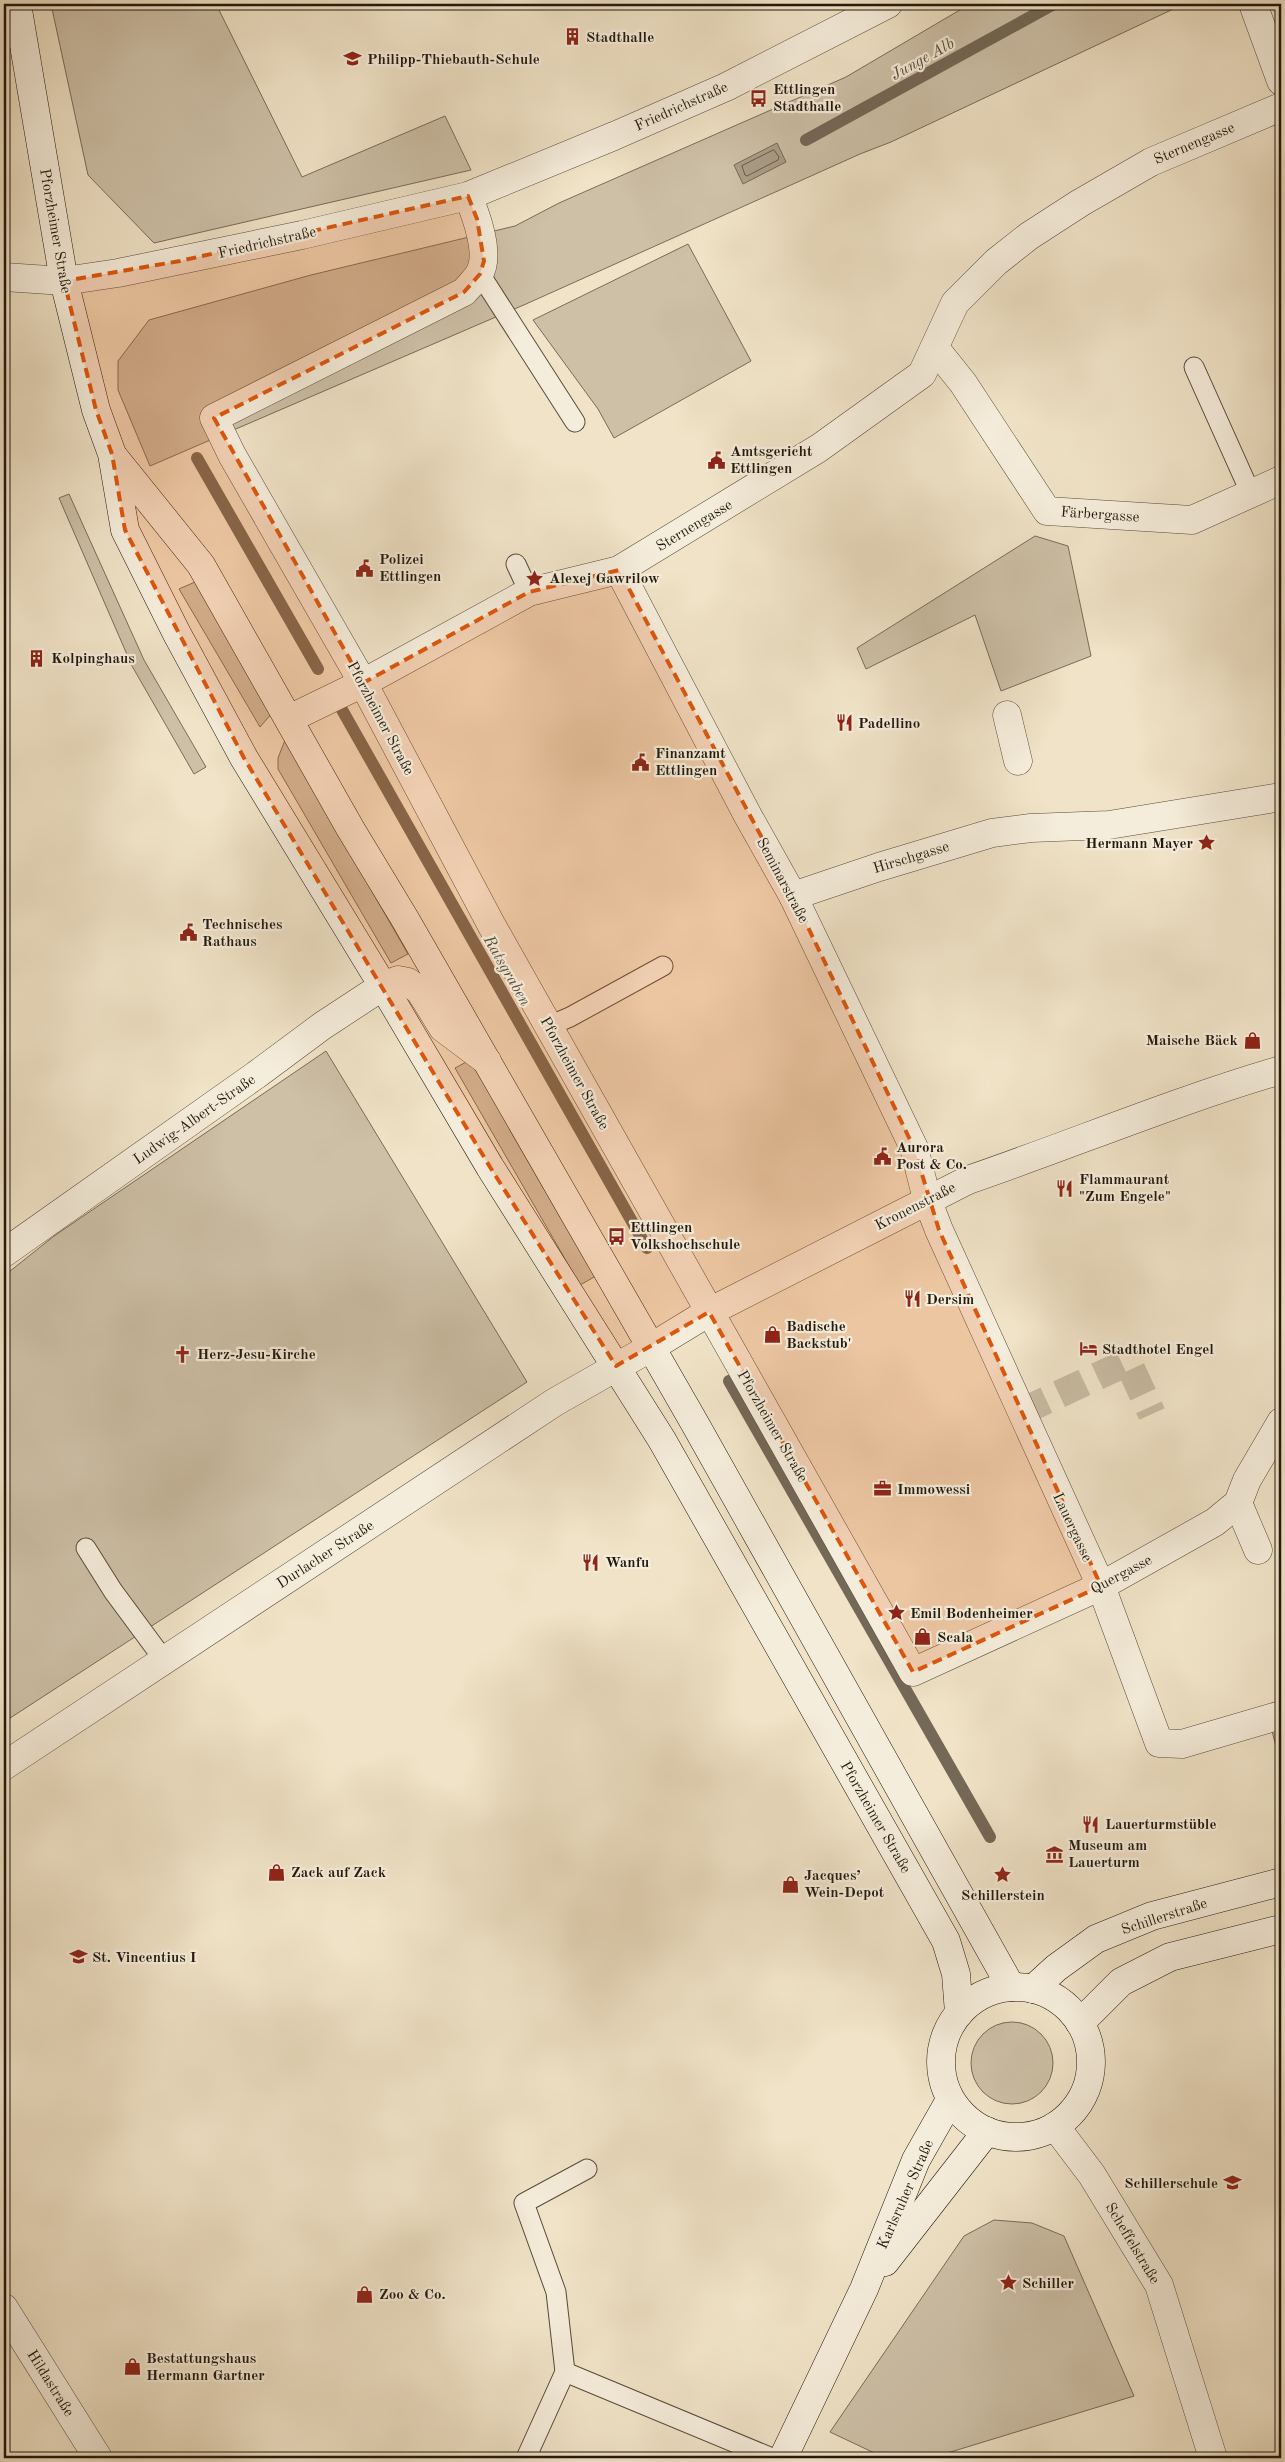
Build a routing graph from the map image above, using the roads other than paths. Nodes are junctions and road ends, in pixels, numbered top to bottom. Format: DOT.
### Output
graph roads {
  1 [pos="17,4"];
  2 [pos="888,4"];
  3 [pos="1253,4"];
  4 [pos="1281,82"];
  5 [pos="1281,106"];
  6 [pos="468,196"];
  7 [pos="480,274"];
  8 [pos="4,277"];
  9 [pos="64,281"];
  10 [pos="935,348"];
  11 [pos="1194,367"];
  12 [pos="575,422"];
  13 [pos="112,454"];
  14 [pos="1281,480"];
  15 [pos="1251,494"];
  16 [pos="516,564"];
  17 [pos="619,570"];
  18 [pos="529,592"];
  19 [pos="363,683"];
  20 [pos="1007,715"];
  21 [pos="289,719"];
  22 [pos="1018,762"];
  23 [pos="1274,792"];
  24 [pos="793,896"];
  25 [pos="663,966"];
  26 [pos="383,986"];
  27 [pos="549,1026"];
  28 [pos="487,1061"];
  29 [pos="1281,1070"];
  30 [pos="927,1199"];
  31 [pos="4,1253"];
  32 [pos="709,1312"];
  33 [pos="650,1348"];
  34 [pos="616,1366"];
  35 [pos="1281,1422"];
  36 [pos="1238,1504"];
  37 [pos="86,1548"];
  38 [pos="1258,1550"];
  39 [pos="1101,1586"];
  40 [pos="164,1660"];
  41 [pos="913,1672"];
  42 [pos="1281,1715"];
  43 [pos="4,1766"];
  44 [pos="1281,1882"];
  45 [pos="1281,1929"];
  46 [pos="1022,1988"];
  47 [pos="959,2013"];
  48 [pos="1080,2023"];
  49 [pos="950,2100"];
  50 [pos="1055,2126"];
  51 [pos="987,2131"];
  52 [pos="587,2169"];
  53 [pos="864,2289"];
  54 [pos="4,2308"];
  55 [pos="564,2372"];
  56 [pos="98,2458"];
  57 [pos="526,2458"];
  58 [pos="772,2458"];
  59 [pos="783,2458"];
  60 [pos="1213,2458"];
  1 -- 9 [label="street, Pforzheimer Straße"];
  2 -- 6 [label="street, Friedrichstraße"];
  3 -- 4 [label="street"];
  5 -- 10 [label="street, Sternengasse"];
  6 -- 7 [label="street"];
  6 -- 9 [label="street, Friedrichstraße"];
  7 -- 12 [label="lane"];
  7 -- 19 [label="street, Pforzheimer Straße"];
  8 -- 9 [label="street, Friedrichstraße"];
  9 -- 13 [label="street, Pforzheimer Straße"];
  10 -- 15 [label="street, Färbergasse"];
  10 -- 17 [label="street, Sternengasse"];
  11 -- 15 [label="lane"];
  13 -- 21 [label="street, Pforzheimer Straße"];
  13 -- 26 [label="street, Pforzheimer Straße"];
  14 -- 15 [label="street, Färbergasse"];
  16 -- 18 [label="lane"];
  17 -- 18 [label="street, Sternengasse"];
  17 -- 24 [label="street, Seminarstraße"];
  18 -- 19 [label="street, Sternengasse"];
  19 -- 21 [label="street, Sternengasse"];
  19 -- 27 [label="street, Pforzheimer Straße"];
  20 -- 22 [label="street"];
  21 -- 28 [label="street, Pforzheimer Straße"];
  23 -- 24 [label="street, Hirschgasse"];
  24 -- 30 [label="street, Seminarstraße"];
  25 -- 27 [label="lane"];
  26 -- 28 [label="street, Pforzheimer Straße"];
  26 -- 31 [label="street, Ludwig-Albert-Straße"];
  26 -- 34 [label="street, Pforzheimer Straße"];
  27 -- 32 [label="street, Pforzheimer Straße"];
  28 -- 33 [label="street, Pforzheimer Straße"];
  29 -- 30 [label="street, Kronenstraße"];
  30 -- 32 [label="street, Kronenstraße"];
  30 -- 39 [label="street, Lauergasse"];
  32 -- 33 [label="street, Kronenstraße"];
  32 -- 41 [label="street, Pforzheimer Straße"];
  33 -- 34 [label="street, Durlacher Straße"];
  33 -- 46 [label="street, Pforzheimer Straße"];
  34 -- 40 [label="street, Durlacher Straße"];
  34 -- 47 [label="street, Pforzheimer Straße"];
  35 -- 36 [label="street"];
  36 -- 38 [label="street"];
  36 -- 39 [label="street, Quergasse"];
  37 -- 40 [label="lane"];
  39 -- 41 [label="street, Quergasse"];
  39 -- 42 [label="street, Lauergasse"];
  40 -- 43 [label="street, Durlacher Straße"];
  44 -- 46 [label="street, Schillerstraße"];
  45 -- 48 [label="street"];
  46 -- 47 [label="street"];
  46 -- 48 [label="street"];
  47 -- 49 [label="street"];
  48 -- 50 [label="street"];
  49 -- 51 [label="street"];
  49 -- 53 [label="street, Karlsruher Straße"];
  50 -- 51 [label="street"];
  50 -- 60 [label="street, Scheffelstraße"];
  51 -- 53 [label="street, Karlsruher Straße"];
  52 -- 55 [label="lane"];
  53 -- 59 [label="street, Karlsruher Straße"];
  54 -- 56 [label="street, Hildastraße"];
  55 -- 57 [label="lane"];
  55 -- 58 [label="lane"];
}
